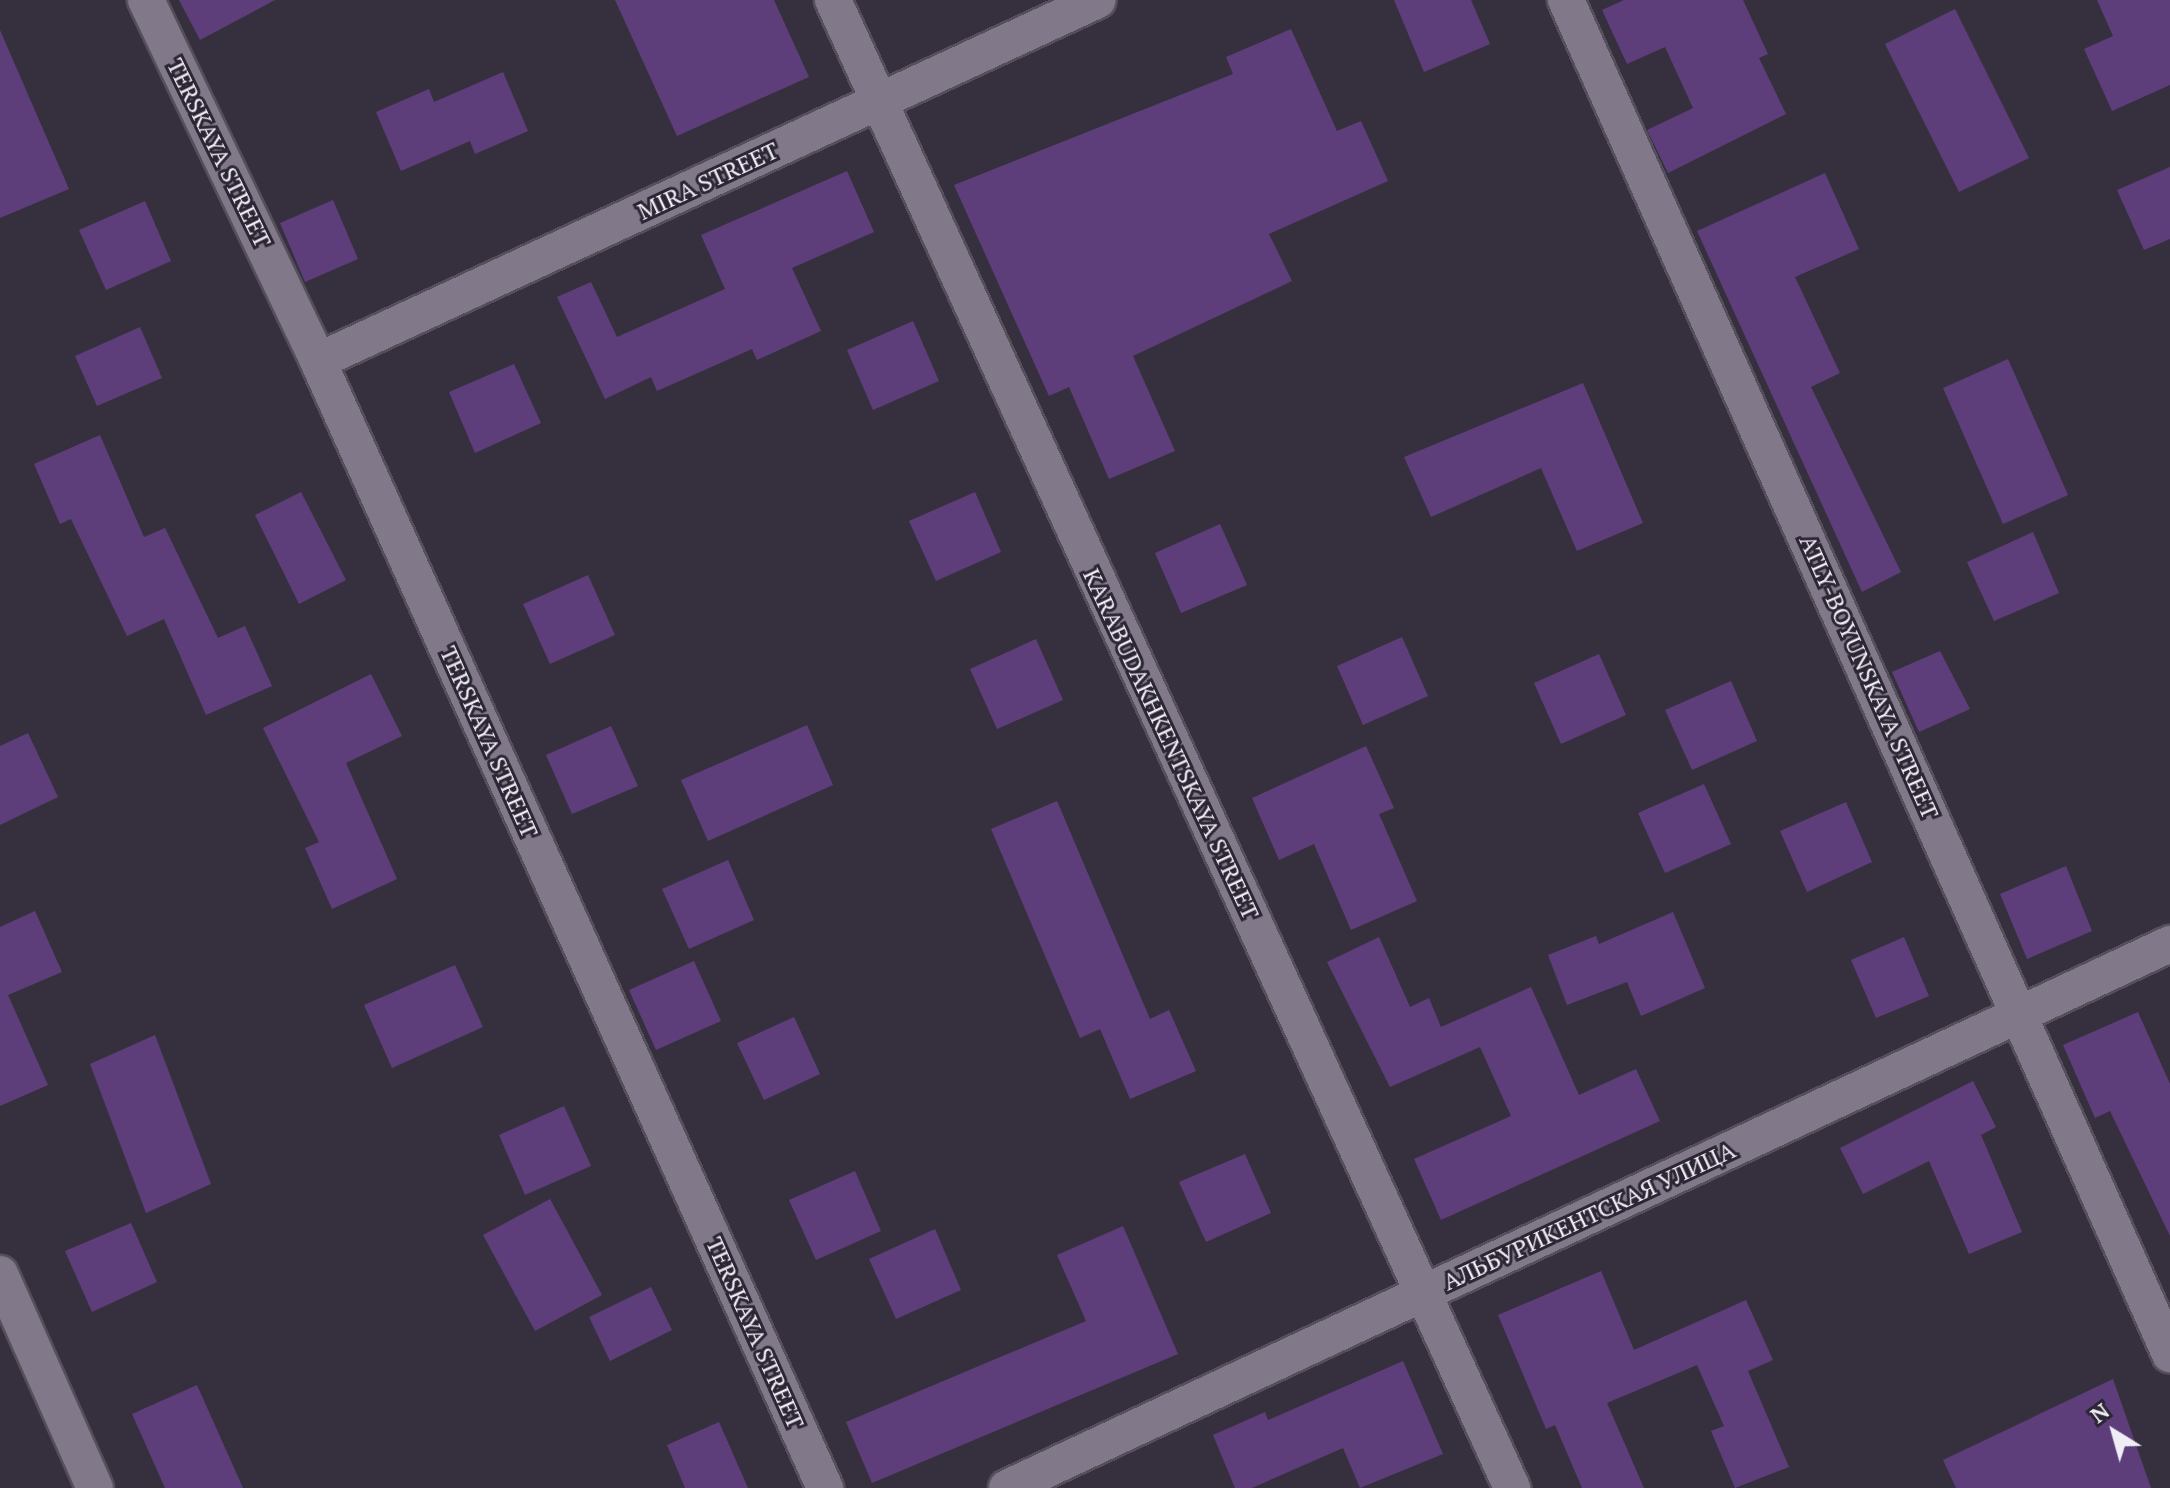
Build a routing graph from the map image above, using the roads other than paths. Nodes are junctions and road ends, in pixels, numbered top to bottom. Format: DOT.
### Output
graph roads {
  1 [pos="146,0"];
  2 [pos="833,0"];
  3 [pos="1098,0"];
  4 [pos="1566,0"];
  5 [pos="879,102"];
  6 [pos="318,361"];
  7 [pos="2170,944"];
  8 [pos="2020,1014"];
  9 [pos="0,1274"];
  10 [pos="1422,1294"];
  11 [pos="2170,1354"];
  12 [pos="95,1488"];
  13 [pos="825,1488"];
  14 [pos="1007,1488"];
  15 [pos="1512,1488"];
  1 -- 6 [label="street, TERSKAYA STREET"];
  2 -- 5 [label="street, KARABUDAKHKENTSKAYA STREET"];
  3 -- 5 [label="street, MIRA STREET"];
  4 -- 8 [label="street, ATLY-BOYUNSKAYA STREET"];
  5 -- 6 [label="street, MIRA STREET"];
  5 -- 10 [label="street, KARABUDAKHKENTSKAYA STREET"];
  6 -- 13 [label="street, TERSKAYA STREET"];
  7 -- 8 [label="street, АЛЬБУРИКЕНТСКАЯ УЛИЦА"];
  8 -- 10 [label="street, АЛЬБУРИКЕНТСКАЯ УЛИЦА"];
  8 -- 11 [label="street, ATLY-BOYUNSKAYA STREET"];
  9 -- 12 [label="street"];
  10 -- 14 [label="street, АЛЬБУРИКЕНТСКАЯ УЛИЦА"];
  10 -- 15 [label="street, KARABUDAKHKENTSKAYA STREET"];
}
